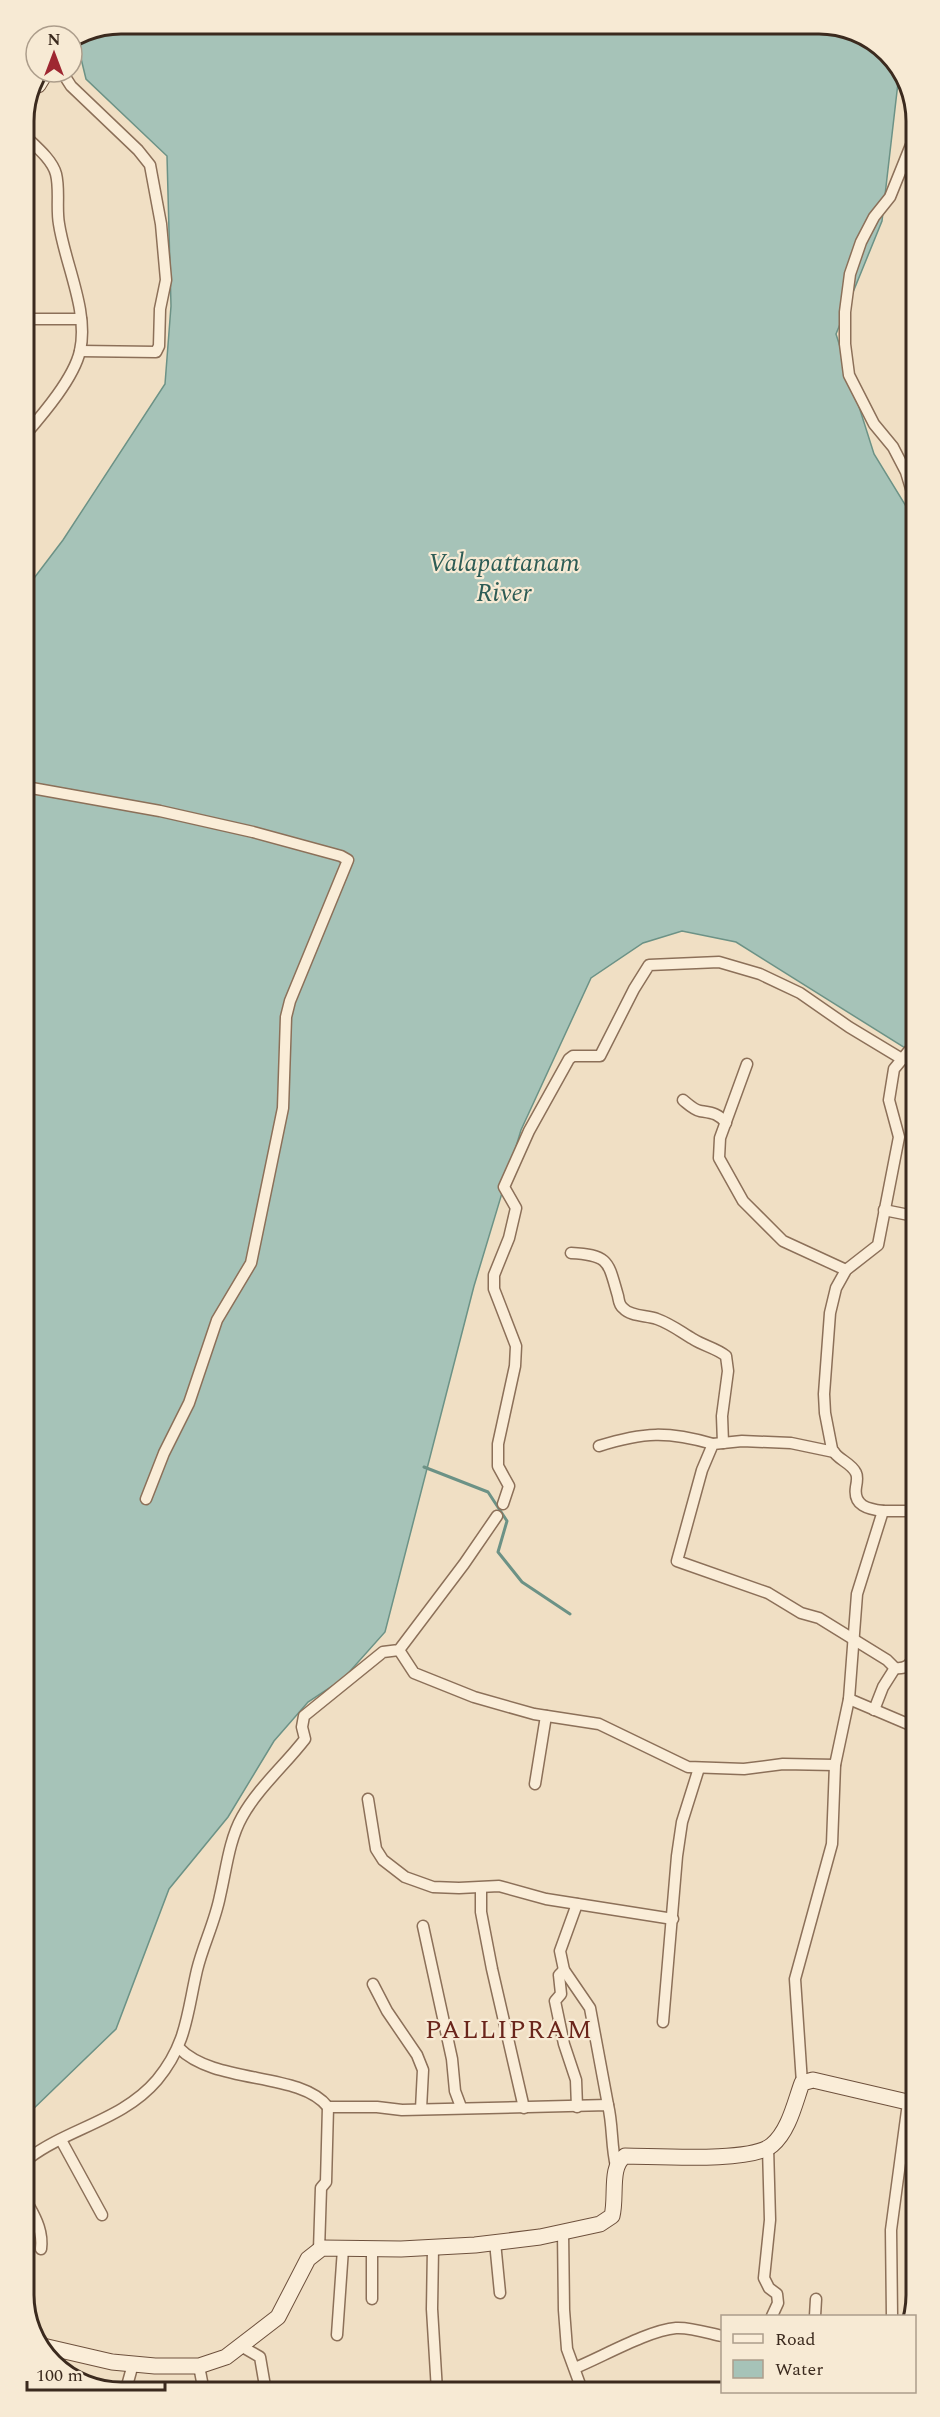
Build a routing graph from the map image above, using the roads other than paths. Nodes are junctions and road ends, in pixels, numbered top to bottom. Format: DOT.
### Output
graph roads {
  1 [pos="70,84"];
  2 [pos="35,147"];
  3 [pos="905,160"];
  4 [pos="35,319"];
  5 [pos="81,319"];
  6 [pos="80,351"];
  7 [pos="35,422"];
  8 [pos="905,470"];
  9 [pos="35,789"];
  10 [pos="905,1055"];
  11 [pos="902,1059"];
  12 [pos="747,1064"];
  13 [pos="684,1100"];
  14 [pos="726,1123"];
  15 [pos="885,1210"];
  16 [pos="905,1214"];
  17 [pos="571,1253"];
  18 [pos="846,1270"];
  19 [pos="718,1443"];
  20 [pos="599,1446"];
  21 [pos="834,1452"];
  22 [pos="146,1499"];
  23 [pos="503,1504"];
  24 [pos="883,1511"];
  25 [pos="905,1511"];
  26 [pos="496,1516"];
  27 [pos="854,1639"];
  28 [pos="399,1650"];
  29 [pos="896,1668"];
  30 [pos="905,1668"];
  31 [pos="849,1699"];
  32 [pos="874,1710"];
  33 [pos="546,1716"];
  34 [pos="905,1722"];
  35 [pos="835,1765"];
  36 [pos="699,1767"];
  37 [pos="536,1784"];
  38 [pos="368,1799"];
  39 [pos="480,1887"];
  40 [pos="578,1904"];
  41 [pos="674,1919"];
  42 [pos="423,1926"];
  43 [pos="564,1970"];
  44 [pos="373,1984"];
  45 [pos="663,2022"];
  46 [pos="178,2048"];
  47 [pos="802,2083"];
  48 [pos="905,2101"];
  49 [pos="608,2105"];
  50 [pos="461,2107"];
  51 [pos="578,2107"];
  52 [pos="328,2108"];
  53 [pos="524,2108"];
  54 [pos="421,2109"];
  55 [pos="61,2140"];
  56 [pos="905,2145"];
  57 [pos="768,2147"];
  58 [pos="34,2155"];
  59 [pos="616,2166"];
  60 [pos="34,2215"];
  61 [pos="102,2215"];
  62 [pos="564,2232"];
  63 [pos="495,2242"];
  64 [pos="433,2247"];
  65 [pos="372,2248"];
  66 [pos="343,2249"];
  67 [pos="41,2250"];
  68 [pos="319,2250"];
  69 [pos="500,2293"];
  70 [pos="372,2299"];
  71 [pos="816,2299"];
  72 [pos="772,2315"];
  73 [pos="815,2315"];
  74 [pos="892,2315"];
  75 [pos="337,2335"];
  76 [pos="721,2336"];
  77 [pos="241,2346"];
  78 [pos="56,2352"];
  79 [pos="133,2364"];
  80 [pos="199,2366"];
  81 [pos="575,2368"];
  82 [pos="128,2382"];
  83 [pos="202,2382"];
  84 [pos="264,2382"];
  85 [pos="436,2382"];
  86 [pos="579,2382"];
  1 -- 6 [label="street"];
  2 -- 5 [label="street"];
  3 -- 8 [label="street"];
  4 -- 5 [label="street"];
  5 -- 6 [label="street"];
  6 -- 7 [label="street"];
  9 -- 22 [label="street"];
  10 -- 11 [label="street"];
  11 -- 15 [label="street"];
  11 -- 23 [label="street"];
  12 -- 14 [label="street"];
  13 -- 14 [label="street"];
  14 -- 18 [label="street"];
  15 -- 16 [label="street"];
  15 -- 18 [label="street"];
  17 -- 19 [label="street"];
  18 -- 21 [label="street"];
  19 -- 20 [label="street"];
  19 -- 21 [label="street"];
  19 -- 27 [label="street"];
  21 -- 24 [label="street"];
  24 -- 25 [label="street"];
  24 -- 27 [label="street"];
  26 -- 28 [label="street"];
  27 -- 29 [label="street"];
  27 -- 31 [label="street"];
  28 -- 33 [label="street"];
  28 -- 46 [label="street"];
  29 -- 30 [label="street"];
  29 -- 32 [label="street"];
  31 -- 32 [label="street"];
  31 -- 35 [label="street"];
  32 -- 34 [label="street"];
  33 -- 36 [label="street"];
  33 -- 37 [label="street"];
  35 -- 36 [label="street"];
  35 -- 47 [label="street"];
  36 -- 41 [label="street"];
  38 -- 39 [label="street"];
  39 -- 40 [label="street"];
  39 -- 53 [label="street"];
  40 -- 41 [label="street"];
  40 -- 43 [label="street"];
  41 -- 45 [label="street"];
  42 -- 50 [label="street"];
  43 -- 49 [label="street"];
  43 -- 51 [label="street"];
  44 -- 54 [label="street"];
  46 -- 52 [label="street"];
  46 -- 55 [label="street"];
  47 -- 48 [label="main road"];
  47 -- 57 [label="main road"];
  49 -- 51 [label="street"];
  49 -- 59 [label="street"];
  50 -- 53 [label="street"];
  50 -- 54 [label="street"];
  51 -- 53 [label="street"];
  52 -- 54 [label="street"];
  52 -- 68 [label="street"];
  55 -- 58 [label="street"];
  55 -- 61 [label="street"];
  56 -- 74 [label="street"];
  57 -- 59 [label="main road"];
  57 -- 72 [label="street"];
  59 -- 62 [label="main road"];
  60 -- 67 [label="street"];
  62 -- 63 [label="main road"];
  62 -- 81 [label="street"];
  63 -- 64 [label="main road"];
  63 -- 69 [label="street"];
  64 -- 65 [label="main road"];
  64 -- 85 [label="street"];
  65 -- 66 [label="main road"];
  65 -- 70 [label="street"];
  66 -- 68 [label="main road"];
  66 -- 75 [label="street"];
  68 -- 77 [label="main road"];
  71 -- 73 [label="street"];
  76 -- 81 [label="street"];
  77 -- 80 [label="main road"];
  77 -- 84 [label="street"];
  78 -- 79 [label="main road"];
  79 -- 80 [label="main road"];
  79 -- 82 [label="street"];
  80 -- 83 [label="street"];
  81 -- 86 [label="street"];
}
